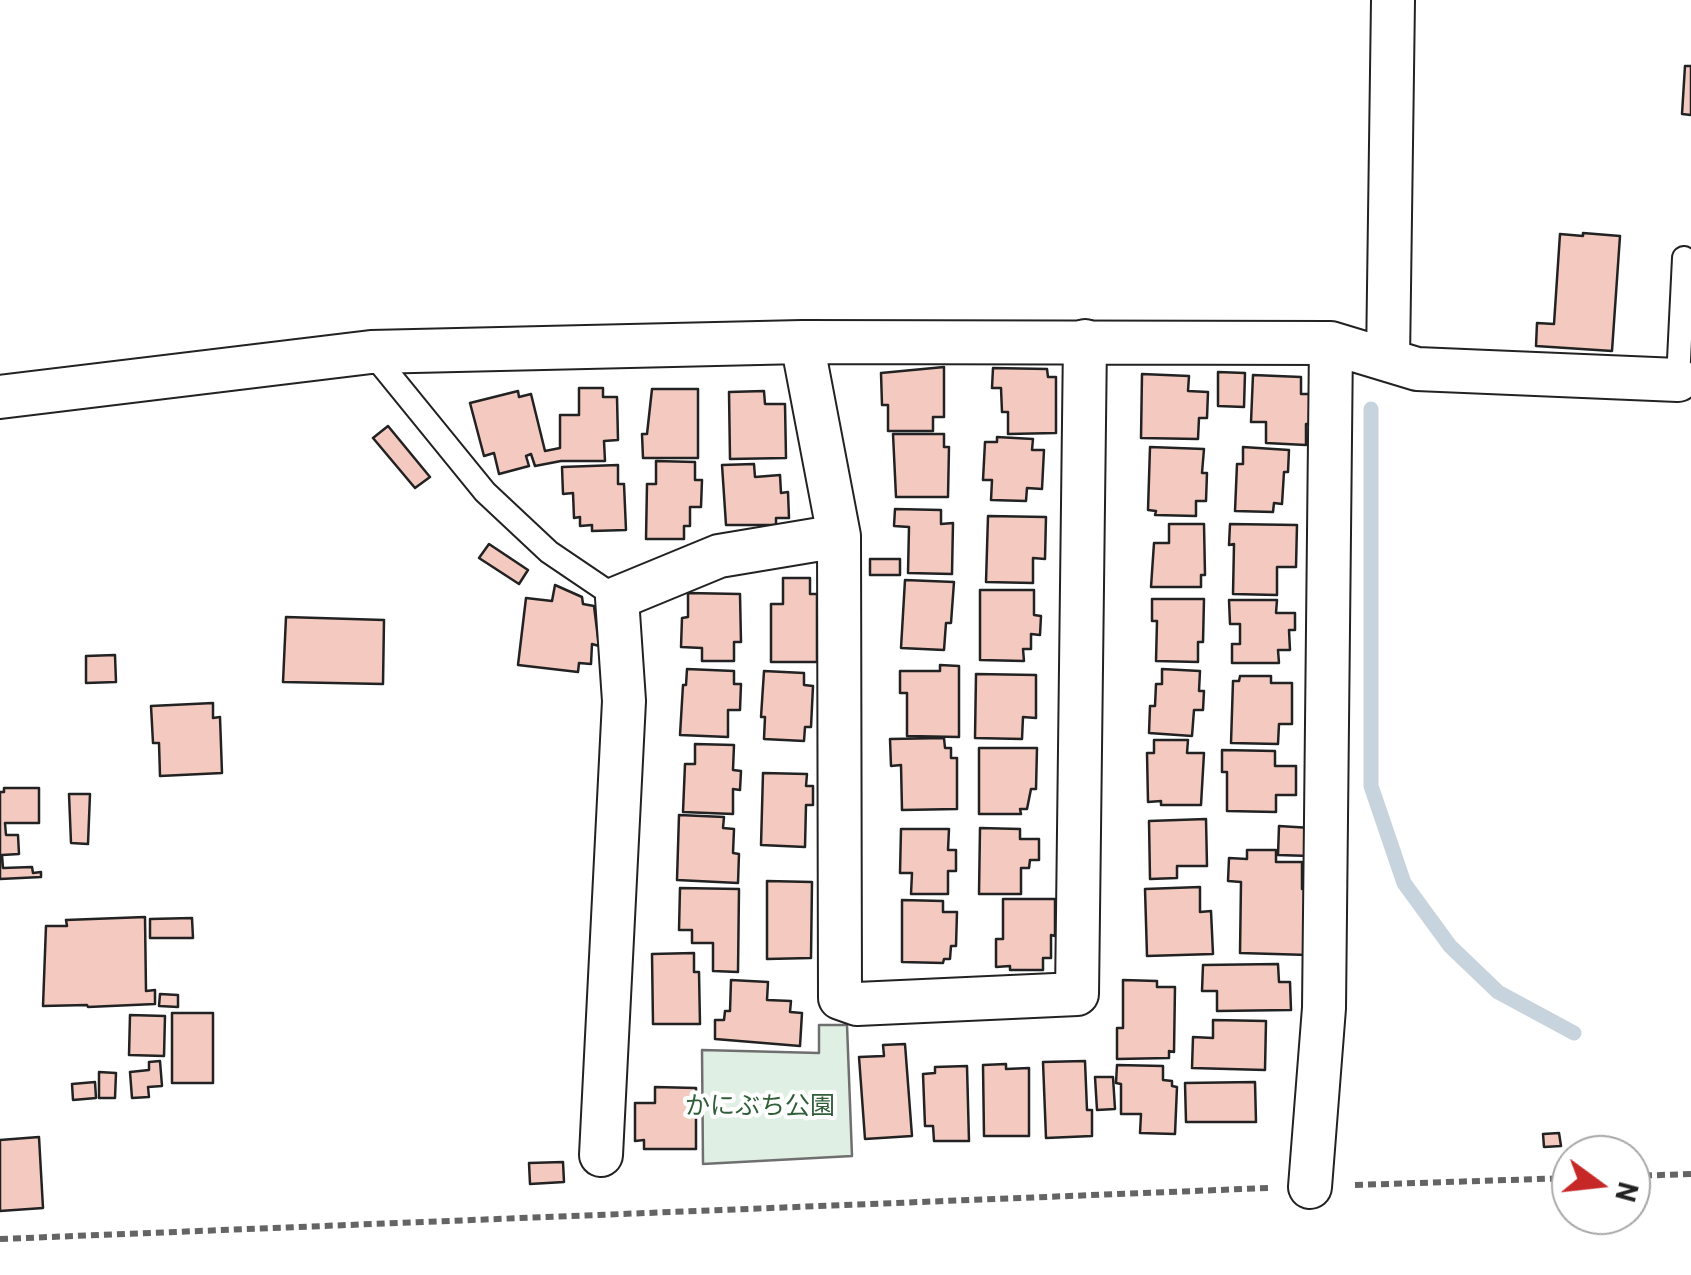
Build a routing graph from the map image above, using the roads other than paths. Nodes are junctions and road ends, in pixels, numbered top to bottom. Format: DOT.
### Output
graph roads {
  1 [pos="1392,0"];
  2 [pos="1684,258"];
  3 [pos="802,342"];
  4 [pos="1085,342"];
  5 [pos="1331,343"];
  6 [pos="371,352"];
  7 [pos="1388,360"];
  8 [pos="1678,380"];
  9 [pos="0,397"];
  10 [pos="839,536"];
  11 [pos="617,598"];
  12 [pos="601,1155"];
  13 [pos="1310,1187"];
  1 -- 7 [label="street"];
  2 -- 8 [label="lane"];
  3 -- 4 [label="street"];
  3 -- 6 [label="street"];
  3 -- 10 [label="street"];
  4 -- 5 [label="street"];
  4 -- 10 [label="street"];
  5 -- 7 [label="street"];
  5 -- 13 [label="street"];
  6 -- 9 [label="street"];
  6 -- 11 [label="lane"];
  7 -- 8 [label="street"];
  10 -- 11 [label="street"];
  11 -- 12 [label="street"];
}
